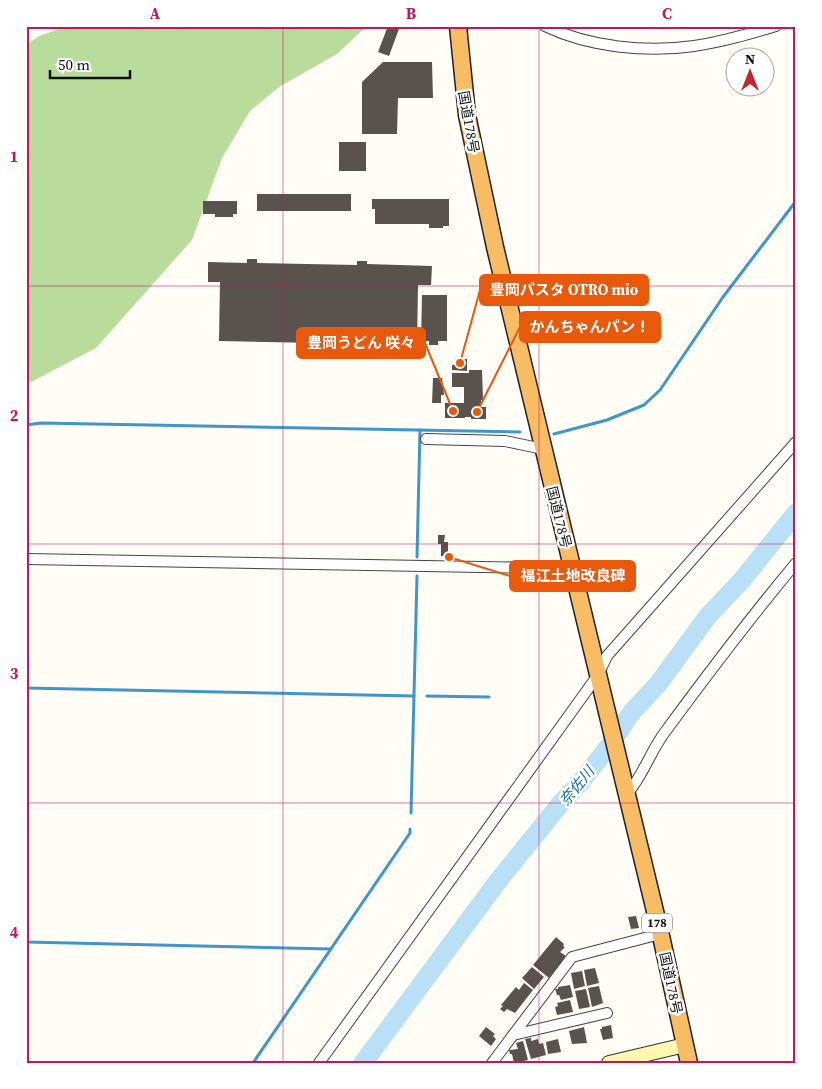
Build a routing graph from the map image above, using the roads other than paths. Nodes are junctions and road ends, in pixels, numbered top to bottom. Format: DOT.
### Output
graph roads {
  1 [pos="458,26"];
  2 [pos="545,26"];
  3 [pos="776,26"];
  4 [pos="426,439"];
  5 [pos="796,442"];
  6 [pos="542,449"];
  7 [pos="26,559"];
  8 [pos="796,563"];
  9 [pos="571,566"];
  10 [pos="600,680"];
  11 [pos="625,789"];
  12 [pos="660,934"];
  13 [pos="608,1013"];
  14 [pos="514,1035"];
  15 [pos="685,1045"];
  16 [pos="319,1063"];
  17 [pos="492,1063"];
  18 [pos="609,1063"];
  19 [pos="689,1063"];
  1 -- 6 [label="highway, 国道178号 / 178"];
  2 -- 3 [label="street"];
  4 -- 6 [label="street"];
  5 -- 10 [label="street"];
  6 -- 9 [label="highway, 国道178号 / 178"];
  7 -- 9 [label="street"];
  8 -- 11 [label="street"];
  9 -- 10 [label="highway, 国道178号 / 178"];
  10 -- 11 [label="highway, 国道178号 / 178"];
  10 -- 16 [label="street"];
  11 -- 12 [label="highway, 国道178号 / 178"];
  12 -- 14 [label="street"];
  12 -- 15 [label="highway, 国道178号 / 178"];
  13 -- 14 [label="street"];
  14 -- 17 [label="street"];
  15 -- 18 [label="main road"];
  15 -- 19 [label="highway, 国道178号 / 178"];
}
